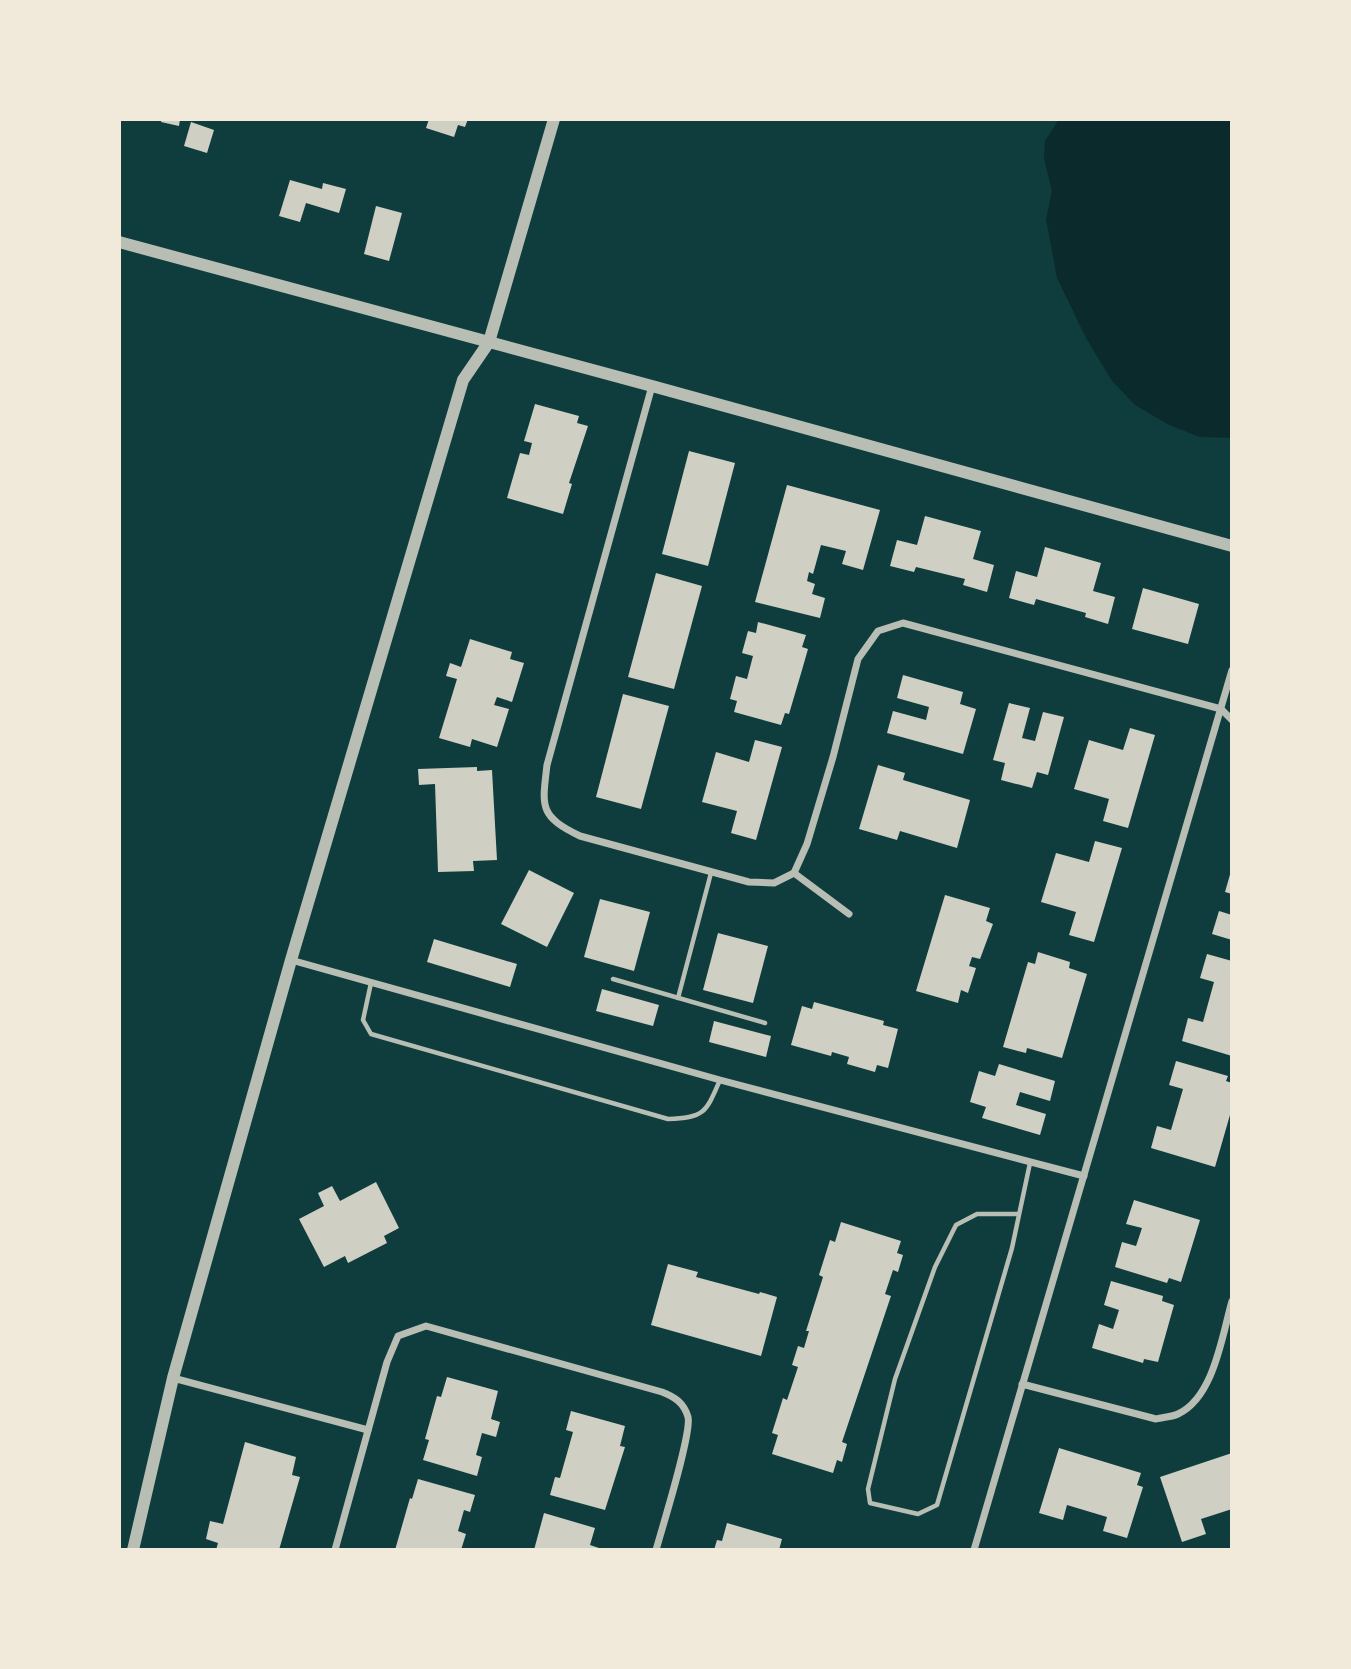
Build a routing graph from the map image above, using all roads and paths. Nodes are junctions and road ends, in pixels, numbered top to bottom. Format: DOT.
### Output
graph roads {
  1 [pos="554,119"];
  2 [pos="119,242"];
  3 [pos="489,342"];
  4 [pos="652,386"];
  5 [pos="1232,546"];
  6 [pos="1232,670"];
  7 [pos="1221,709"];
  8 [pos="1232,720"];
  9 [pos="711,873"];
  10 [pos="794,873"];
  11 [pos="849,914"];
  12 [pos="291,960"];
  13 [pos="613,979"];
  14 [pos="372,983"];
  15 [pos="678,998"];
  16 [pos="765,1023"];
  17 [pos="720,1080"];
  18 [pos="1030,1162"];
  19 [pos="1084,1176"];
  20 [pos="1018,1214"];
  21 [pos="1232,1301"];
  22 [pos="173,1378"];
  23 [pos="1022,1384"];
  24 [pos="368,1430"];
  25 [pos="133,1550"];
  26 [pos="335,1550"];
  27 [pos="656,1550"];
  28 [pos="974,1550"];
  1 -- 3 [label="street"];
  2 -- 3 [label="street"];
  3 -- 4 [label="street"];
  3 -- 12 [label="street"];
  4 -- 5 [label="street"];
  4 -- 9 [label="street"];
  6 -- 7 [label="street"];
  7 -- 8 [label="street"];
  7 -- 10 [label="street"];
  7 -- 19 [label="street"];
  9 -- 10 [label="street"];
  9 -- 15 [label="lane"];
  10 -- 11 [label="street"];
  12 -- 14 [label="street"];
  12 -- 22 [label="street"];
  13 -- 15 [label="lane"];
  14 -- 17 [label="street"];
  14 -- 17 [label="lane"];
  15 -- 16 [label="lane"];
  17 -- 18 [label="street"];
  18 -- 19 [label="street"];
  18 -- 20 [label="lane"];
  19 -- 23 [label="street"];
  20 -- 20 [label="lane"];
  21 -- 23 [label="street"];
  22 -- 24 [label="street"];
  22 -- 25 [label="street"];
  23 -- 28 [label="street"];
  24 -- 26 [label="street"];
  24 -- 27 [label="street"];
}
